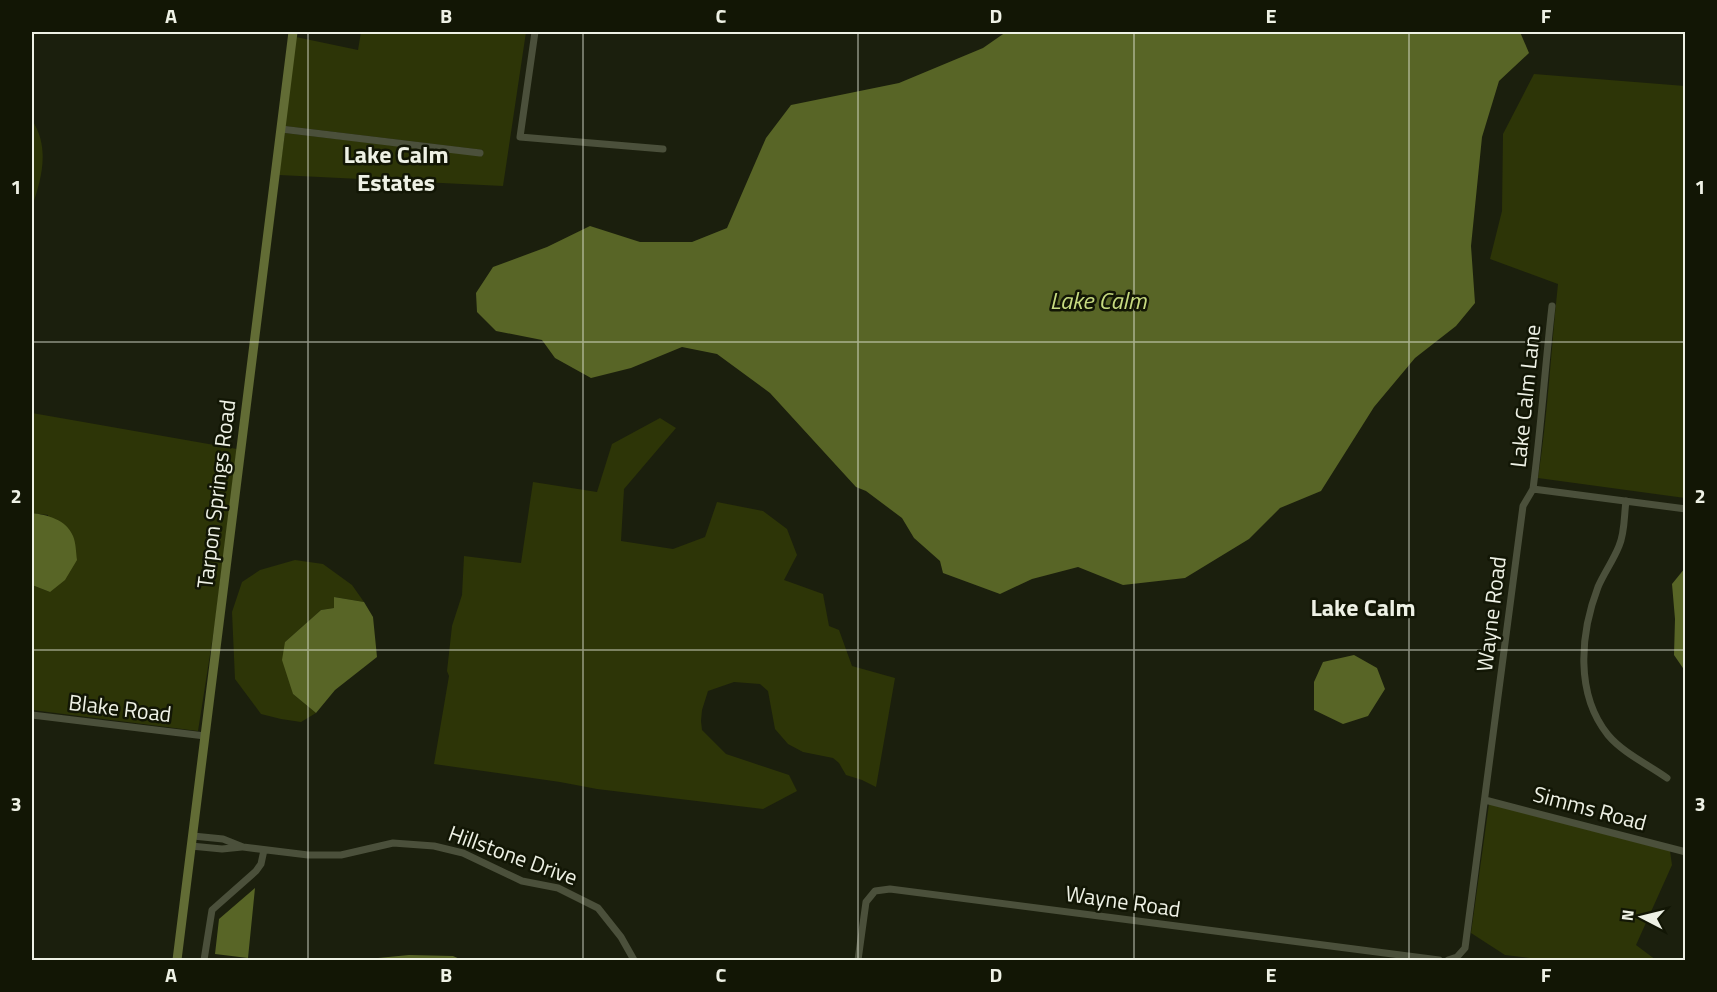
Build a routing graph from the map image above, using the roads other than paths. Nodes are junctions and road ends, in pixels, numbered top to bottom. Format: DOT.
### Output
graph roads {
  1 [pos="293,32"];
  2 [pos="535,32"];
  3 [pos="281,129"];
  4 [pos="663,149"];
  5 [pos="480,153"];
  6 [pos="1552,306"];
  7 [pos="1533,489"];
  8 [pos="1626,501"];
  9 [pos="1686,509"];
  10 [pos="32,715"];
  11 [pos="205,736"];
  12 [pos="1667,778"];
  13 [pos="1485,800"];
  14 [pos="223,840"];
  15 [pos="192,841"];
  16 [pos="243,847"];
  17 [pos="222,849"];
  18 [pos="264,850"];
  19 [pos="1686,852"];
  20 [pos="1374,957"];
  21 [pos="177,960"];
  22 [pos="204,960"];
  23 [pos="634,960"];
  24 [pos="858,960"];
  25 [pos="1439,960"];
  26 [pos="1448,960"];
  1 -- 3 [label="main road, Tarpon Springs Road"];
  2 -- 4 [label="street"];
  3 -- 5 [label="street"];
  3 -- 11 [label="main road, Tarpon Springs Road"];
  6 -- 7 [label="street, Lake Calm Lane"];
  7 -- 8 [label="street"];
  7 -- 13 [label="street, Wayne Road"];
  8 -- 9 [label="street"];
  8 -- 12 [label="street"];
  10 -- 11 [label="street, Blake Road"];
  11 -- 15 [label="main road, Tarpon Springs Road"];
  13 -- 19 [label="street, Simms Road"];
  13 -- 26 [label="street, Wayne Road"];
  14 -- 15 [label="street, Hillstone Drive"];
  14 -- 16 [label="street, Hillstone Drive"];
  14 -- 17 [label="street"];
  15 -- 17 [label="street, Hillstone Drive"];
  15 -- 21 [label="main road, Tarpon Springs Road"];
  16 -- 17 [label="street, Hillstone Drive"];
  16 -- 18 [label="street, Hillstone Drive"];
  18 -- 22 [label="street"];
  18 -- 23 [label="street, Hillstone Drive"];
  20 -- 24 [label="street, Wayne Road"];
  20 -- 25 [label="street, Wayne Road"];
}
